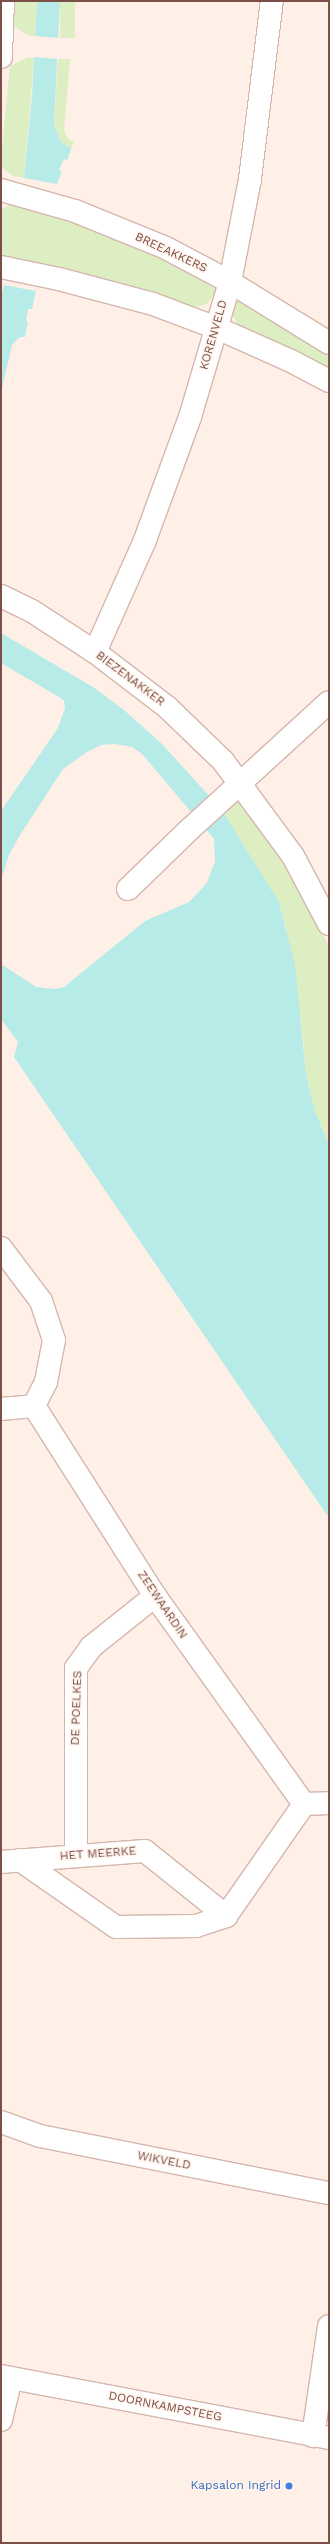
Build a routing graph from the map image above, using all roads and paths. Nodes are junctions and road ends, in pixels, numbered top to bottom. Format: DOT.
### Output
graph roads {
  1 [pos="3,1"];
  2 [pos="272,1"];
  3 [pos="1,57"];
  4 [pos="1,190"];
  5 [pos="1,267"];
  6 [pos="230,282"];
  7 [pos="217,328"];
  8 [pos="329,343"];
  9 [pos="329,381"];
  10 [pos="1,596"];
  11 [pos="95,652"];
  12 [pos="329,702"];
  13 [pos="241,783"];
  14 [pos="128,889"];
  15 [pos="329,924"];
  16 [pos="1,1248"];
  17 [pos="34,1406"];
  18 [pos="1,1409"];
  19 [pos="155,1596"];
  20 [pos="329,1803"];
  21 [pos="304,1804"];
  22 [pos="76,1855"];
  23 [pos="10,1861"];
  24 [pos="226,1916"];
  25 [pos="1,2122"];
  26 [pos="329,2193"];
  27 [pos="329,2326"];
  28 [pos="6,2377"];
  29 [pos="1,2420"];
  30 [pos="321,2437"];
  1 -- 3 [label="street"];
  2 -- 6 [label="street, KORENVELD"];
  4 -- 6 [label="street, BREEAKKERS"];
  5 -- 7 [label="street"];
  6 -- 7 [label="street, KORENVELD"];
  6 -- 8 [label="street, BREEAKKERS"];
  7 -- 9 [label="street"];
  7 -- 11 [label="street, KORENVELD"];
  10 -- 11 [label="street, BIEZENAKKER"];
  11 -- 13 [label="street, BIEZENAKKER"];
  12 -- 13 [label="street"];
  13 -- 14 [label="street"];
  13 -- 15 [label="street, BIEZENAKKER"];
  16 -- 17 [label="street"];
  17 -- 18 [label="street"];
  17 -- 19 [label="street, ZEEWAARDIN"];
  19 -- 21 [label="street, ZEEWAARDIN"];
  19 -- 22 [label="street, DE POELKES"];
  20 -- 21 [label="street"];
  21 -- 24 [label="street"];
  22 -- 23 [label="street, HET MEERKE"];
  22 -- 24 [label="street, HET MEERKE"];
  23 -- 24 [label="street, HET MEERKE"];
  25 -- 26 [label="street, WIKVELD"];
  27 -- 30 [label="street"];
  28 -- 29 [label="street"];
  28 -- 30 [label="street, DOORNKAMPSTEEG"];
}
